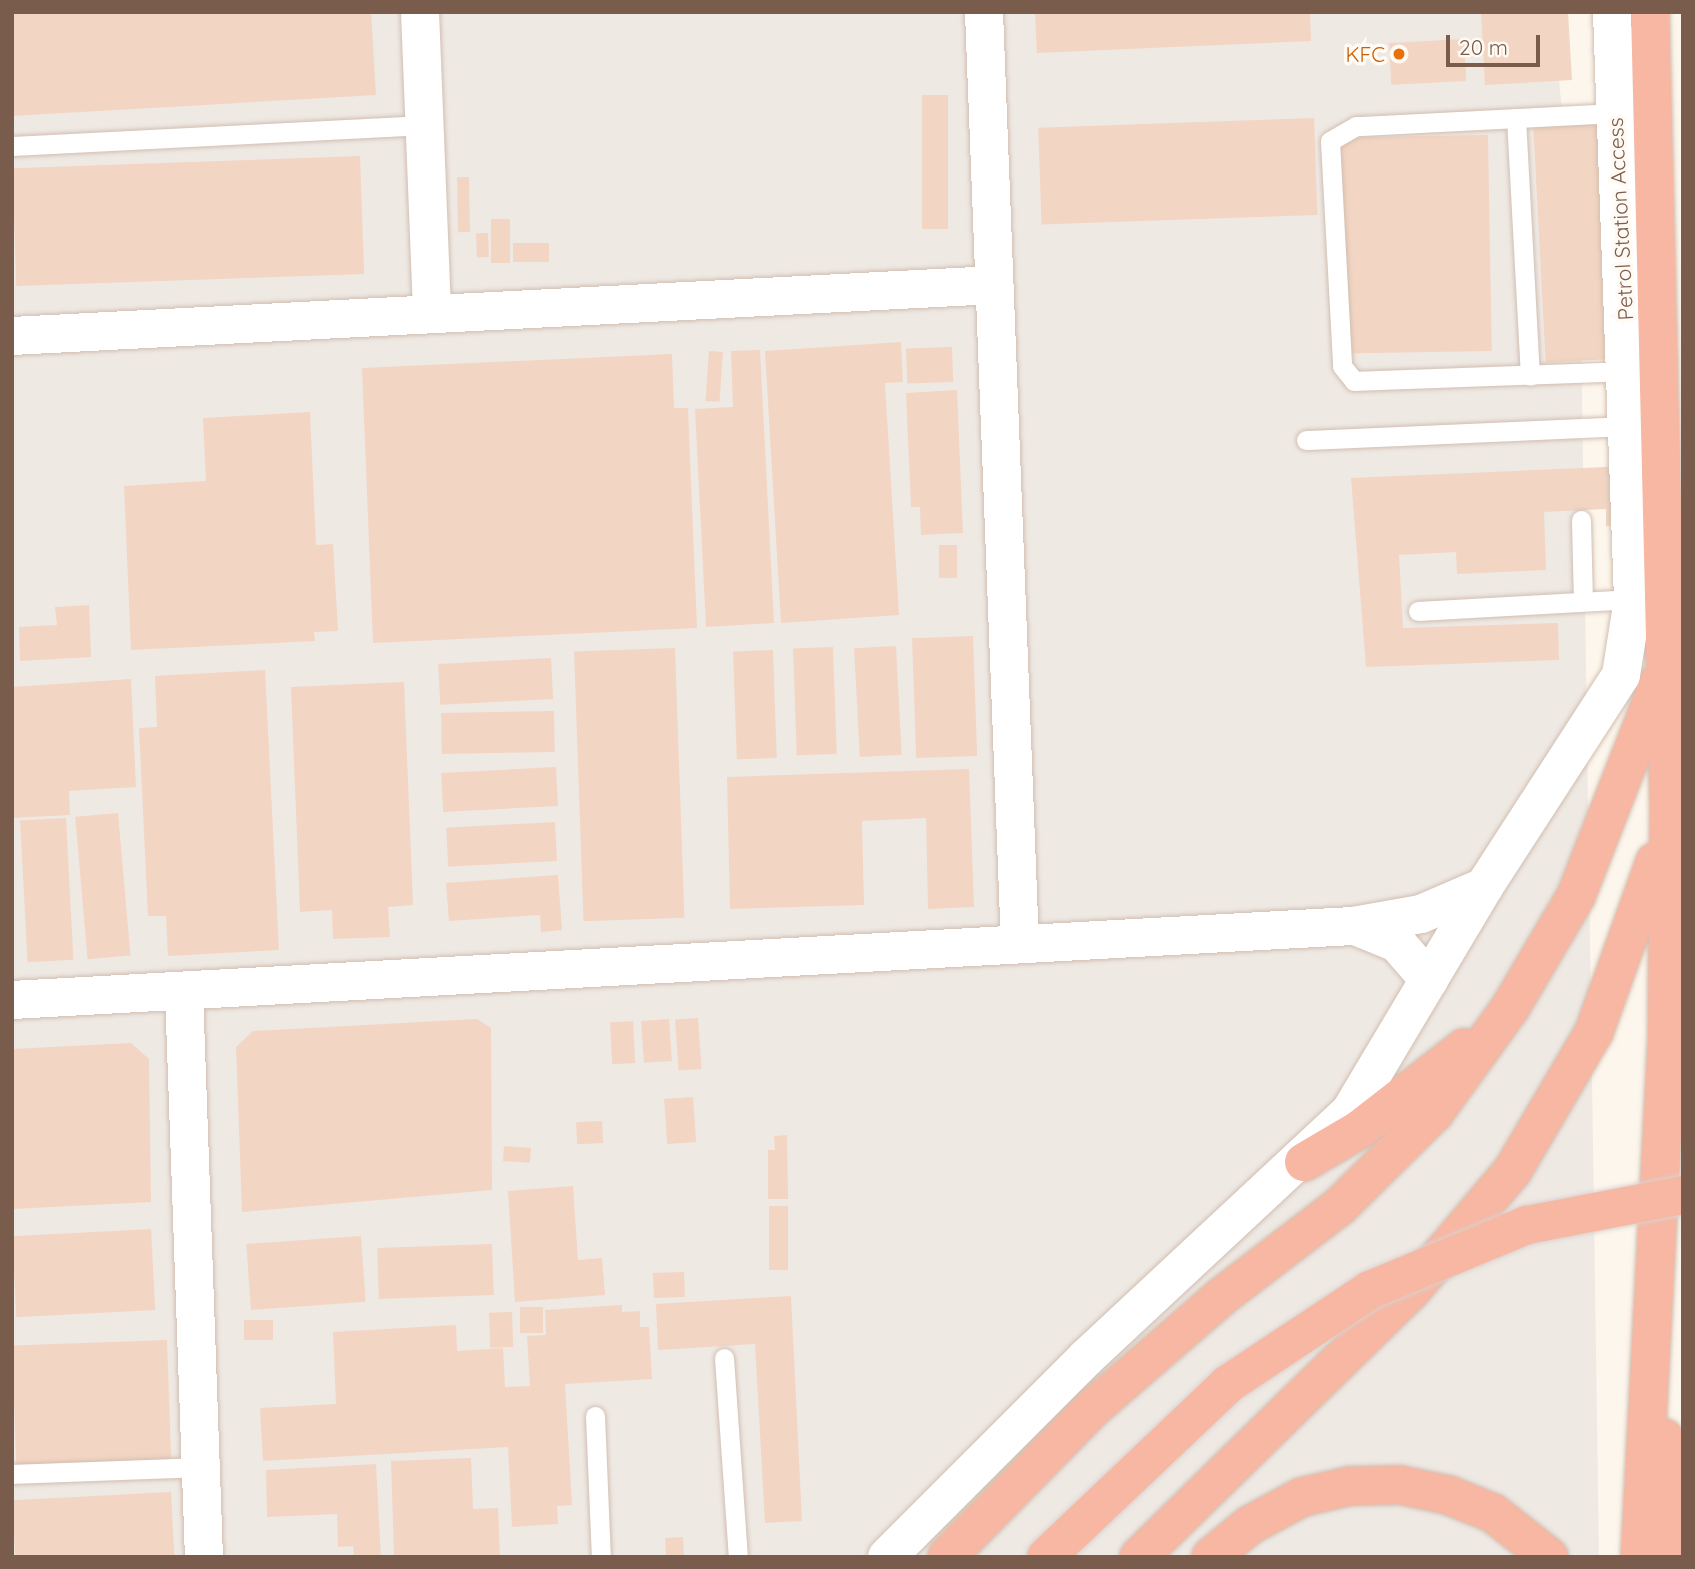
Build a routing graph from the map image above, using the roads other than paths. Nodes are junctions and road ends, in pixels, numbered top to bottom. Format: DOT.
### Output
graph roads {
  1 [pos="420,12"];
  2 [pos="984,12"];
  3 [pos="1612,12"];
  4 [pos="1650,12"];
  5 [pos="1516,118"];
  6 [pos="1616,123"];
  7 [pos="425,125"];
  8 [pos="1655,131"];
  9 [pos="12,146"];
  10 [pos="994,285"];
  11 [pos="432,314"];
  12 [pos="12,336"];
  13 [pos="1627,371"];
  14 [pos="1530,376"];
  15 [pos="1630,426"];
  16 [pos="1306,440"];
  17 [pos="1581,520"];
  18 [pos="1633,599"];
  19 [pos="1583,601"];
  20 [pos="1418,611"];
  21 [pos="1670,656"];
  22 [pos="1669,806"];
  23 [pos="1484,887"];
  24 [pos="1353,926"];
  25 [pos="1020,943"];
  26 [pos="1429,980"];
  27 [pos="184,991"];
  28 [pos="12,1000"];
  29 [pos="1510,1008"];
  30 [pos="1304,1162"];
  31 [pos="1683,1195"];
  32 [pos="1656,1297"];
  33 [pos="724,1358"];
  34 [pos="594,1416"];
  35 [pos="201,1467"];
  36 [pos="12,1474"];
  37 [pos="204,1557"];
  38 [pos="601,1557"];
  39 [pos="738,1557"];
  40 [pos="887,1557"];
  41 [pos="947,1557"];
  42 [pos="1046,1557"];
  43 [pos="1139,1557"];
  44 [pos="1211,1557"];
  45 [pos="1549,1557"];
  46 [pos="1640,1557"];
  47 [pos="1676,1557"];
  1 -- 7 [label="street"];
  2 -- 10 [label="street"];
  3 -- 6 [label="street, Petrol Station Access"];
  4 -- 8 [label="highway"];
  5 -- 6 [label="lane"];
  5 -- 14 [label="lane"];
  5 -- 14 [label="lane"];
  6 -- 8 [label="street"];
  6 -- 13 [label="street, Petrol Station Access"];
  7 -- 9 [label="lane"];
  7 -- 11 [label="street"];
  8 -- 21 [label="highway"];
  10 -- 11 [label="street"];
  10 -- 25 [label="street"];
  11 -- 12 [label="street"];
  13 -- 14 [label="lane"];
  13 -- 15 [label="street, Petrol Station Access"];
  15 -- 16 [label="lane"];
  15 -- 18 [label="street, Petrol Station Access"];
  17 -- 19 [label="lane"];
  18 -- 19 [label="lane"];
  18 -- 23 [label="street, Petrol Station Access"];
  19 -- 20 [label="lane"];
  21 -- 22 [label="highway"];
  21 -- 29 [label="highway"];
  22 -- 32 [label="highway"];
  22 -- 43 [label="highway"];
  23 -- 24 [label="street"];
  23 -- 26 [label="street, Petrol Station Access"];
  24 -- 25 [label="street"];
  24 -- 26 [label="street"];
  25 -- 27 [label="street"];
  26 -- 30 [label="street, Petrol Station Access"];
  27 -- 28 [label="street"];
  27 -- 35 [label="street"];
  29 -- 30 [label="highway"];
  29 -- 41 [label="highway"];
  30 -- 40 [label="street, Petrol Station Access"];
  31 -- 42 [label="highway, bridge"];
  32 -- 46 [label="highway"];
  32 -- 47 [label="highway"];
  33 -- 39 [label="lane"];
  34 -- 38 [label="lane"];
  35 -- 36 [label="lane"];
  35 -- 37 [label="street"];
  44 -- 45 [label="highway"];
}
